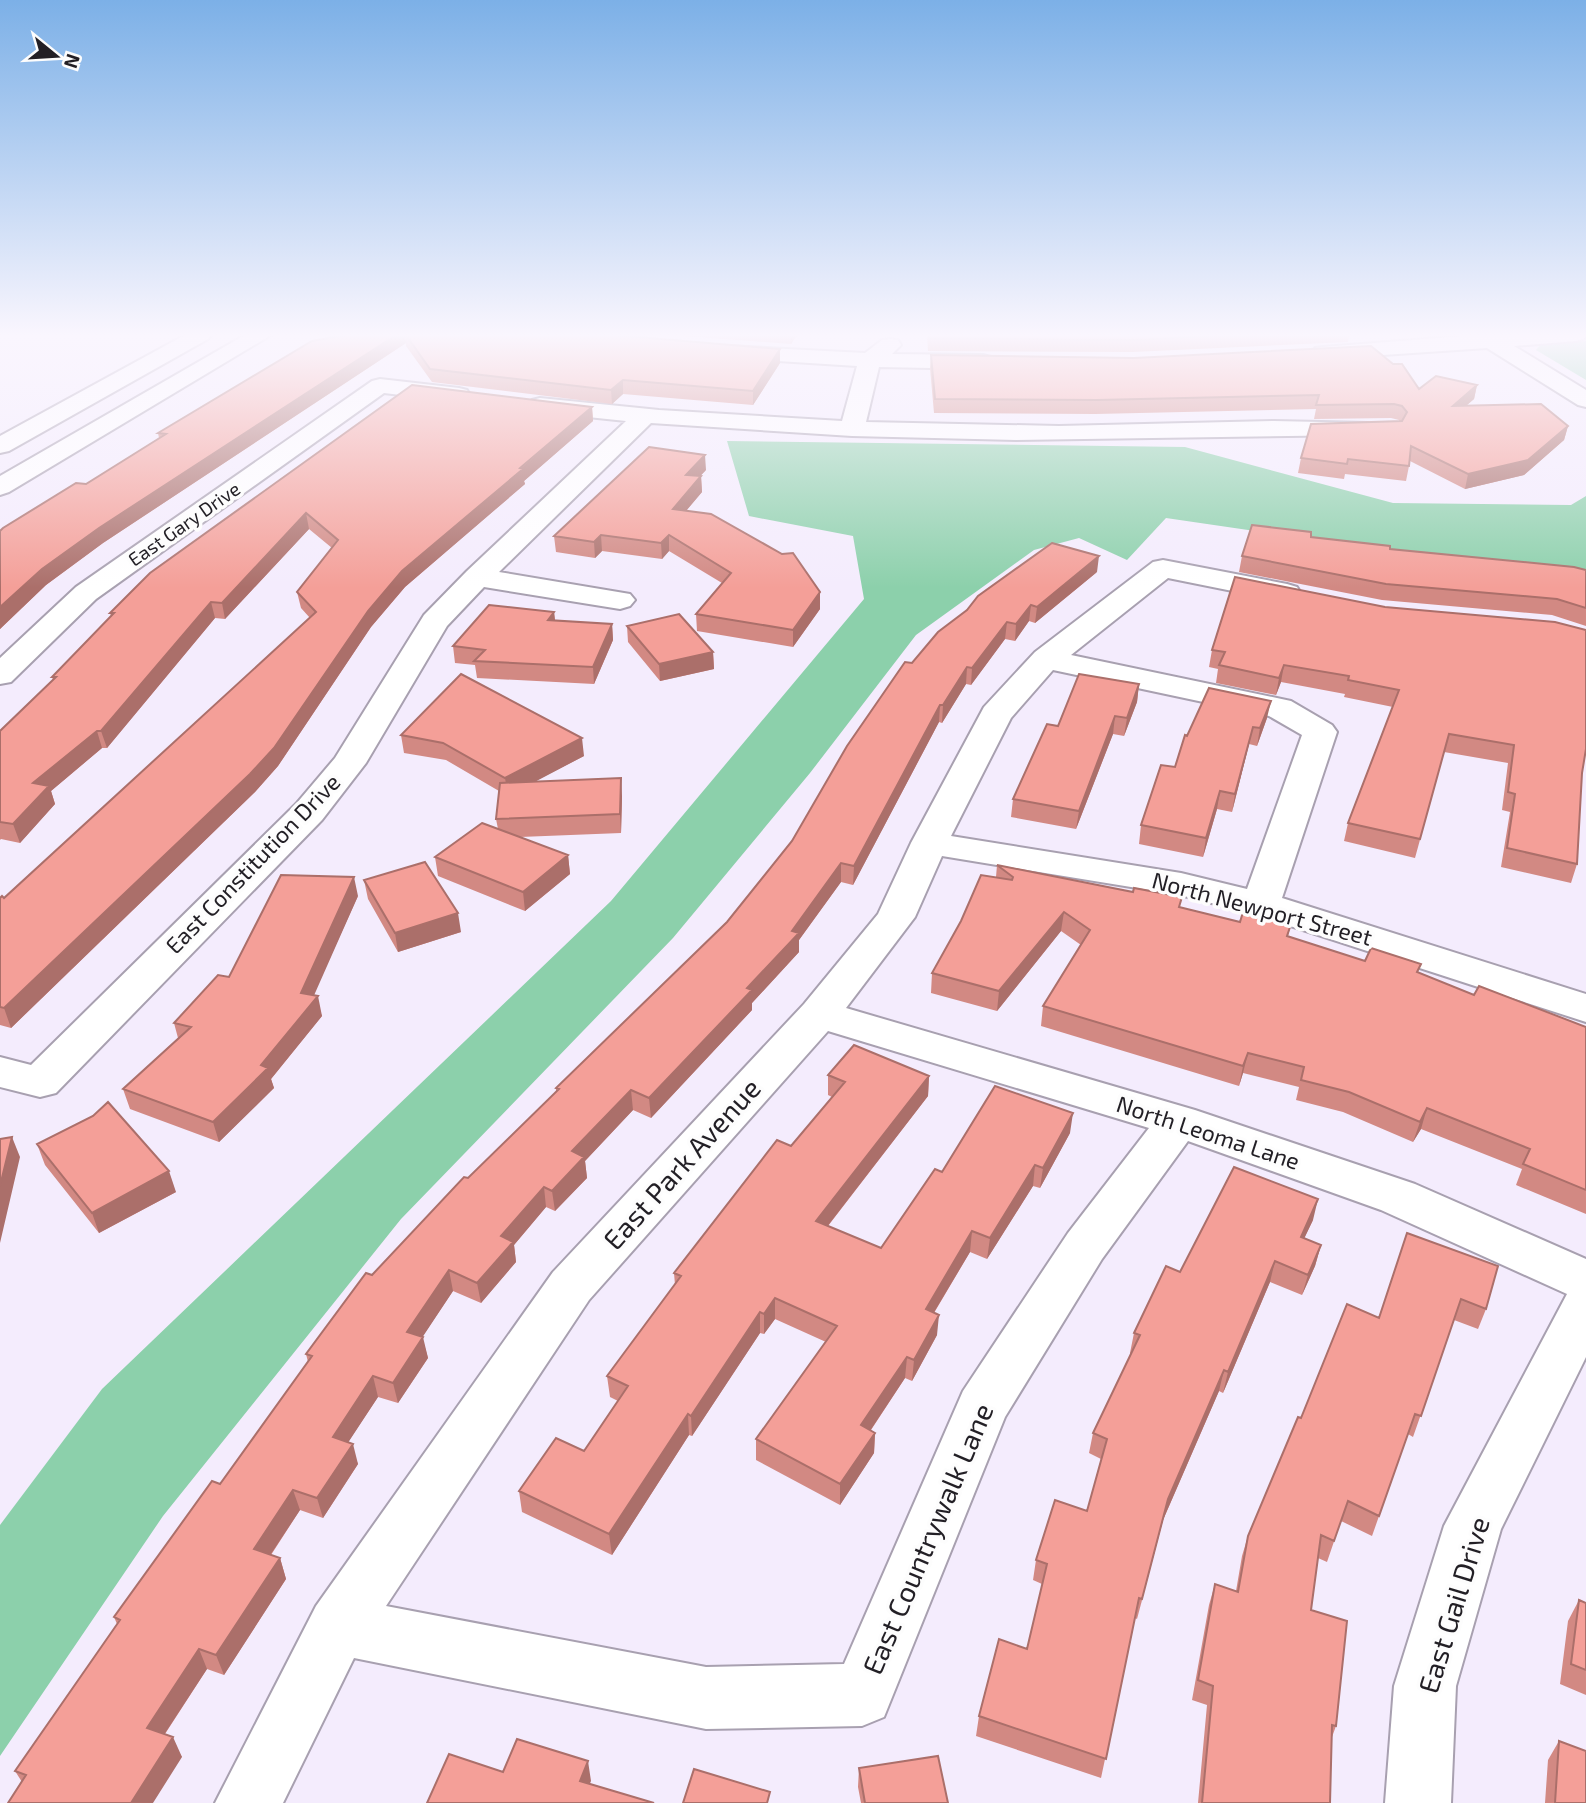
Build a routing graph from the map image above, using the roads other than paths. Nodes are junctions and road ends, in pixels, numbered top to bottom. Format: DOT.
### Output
graph roads {
  1 [pos="49,419"];
  2 [pos="116,419"];
  3 [pos="333,419"];
  4 [pos="642,419"];
  5 [pos="681,419"];
  6 [pos="855,419"];
  7 [pos="1377,428"];
  8 [pos="852,429"];
  9 [pos="0,446"];
  10 [pos="0,486"];
  11 [pos="477,577"];
  12 [pos="1317,599"];
  13 [pos="620,600"];
  14 [pos="1045,659"];
  15 [pos="0,675"];
  16 [pos="929,843"];
  17 [pos="1261,904"];
  18 [pos="1586,1008"];
  19 [pos="819,1014"];
  20 [pos="20,1077"];
  21 [pos="1179,1121"];
  22 [pos="1586,1281"];
  23 [pos="1586,1306"];
  24 [pos="338,1626"];
  25 [pos="248,1803"];
  26 [pos="1418,1803"];
  1 -- 9 [label="street"];
  2 -- 10 [label="street"];
  3 -- 15 [label="street, East Gary Drive"];
  4 -- 11 [label="street, East Constitution Drive"];
  5 -- 8 [label="street"];
  6 -- 8 [label="street"];
  7 -- 8 [label="street"];
  11 -- 13 [label="street"];
  11 -- 20 [label="street, East Constitution Drive"];
  12 -- 14 [label="street, East Park Avenue"];
  14 -- 16 [label="street, East Park Avenue"];
  14 -- 17 [label="street"];
  16 -- 17 [label="street, North Newport Street"];
  16 -- 19 [label="street, East Park Avenue"];
  17 -- 18 [label="street, North Newport Street"];
  19 -- 21 [label="street, North Leoma Lane"];
  19 -- 24 [label="street, East Park Avenue"];
  21 -- 22 [label="street, North Leoma Lane"];
  21 -- 24 [label="street, East Countrywalk Lane"];
  23 -- 26 [label="street, East Gail Drive"];
  24 -- 25 [label="street, East Park Avenue"];
}
